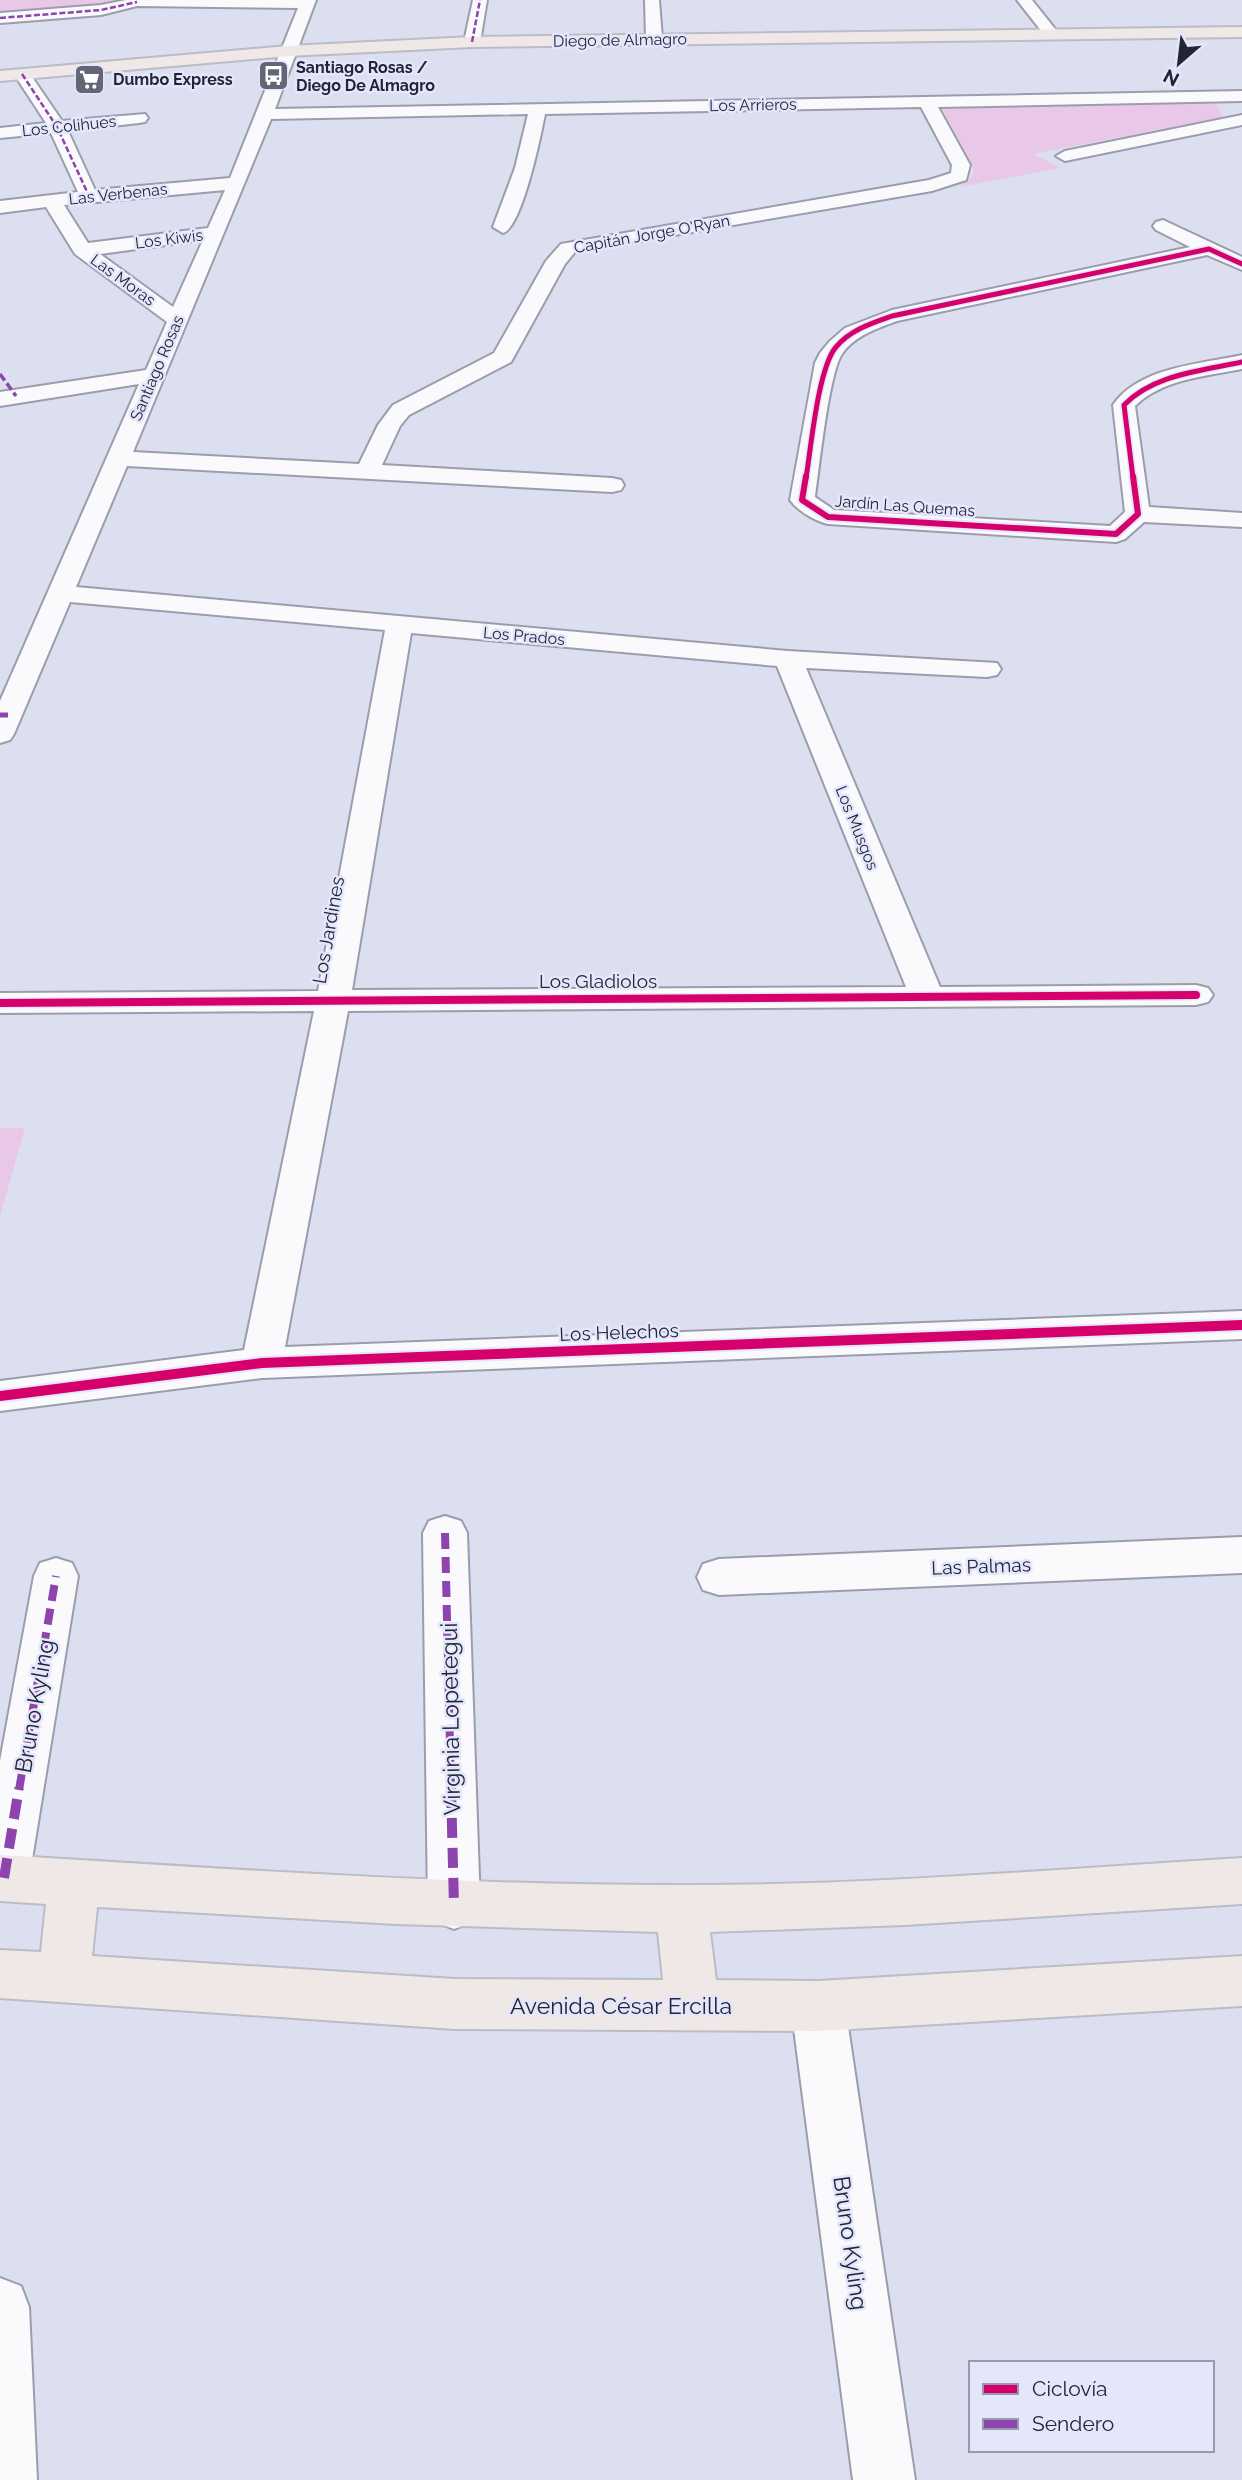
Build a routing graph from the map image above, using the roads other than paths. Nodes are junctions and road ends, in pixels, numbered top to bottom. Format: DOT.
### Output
graph roads {
  1 [pos="480,0"];
  2 [pos="652,0"];
  3 [pos="1024,0"];
  4 [pos="138,1"];
  5 [pos="308,2"];
  6 [pos="0,18"];
  7 [pos="1242,20"];
  8 [pos="1046,28"];
  9 [pos="1242,32"];
  10 [pos="653,34"];
  11 [pos="473,36"];
  12 [pos="291,45"];
  13 [pos="0,63"];
  14 [pos="22,74"];
  15 [pos="0,76"];
  16 [pos="1234,96"];
  17 [pos="926,101"];
  18 [pos="538,109"];
  19 [pos="264,114"];
  20 [pos="1242,114"];
  21 [pos="139,118"];
  22 [pos="1242,120"];
  23 [pos="57,127"];
  24 [pos="0,133"];
  25 [pos="1065,156"];
  26 [pos="236,183"];
  27 [pos="89,196"];
  28 [pos="52,201"];
  29 [pos="0,207"];
  30 [pos="1163,226"];
  31 [pos="503,227"];
  32 [pos="215,233"];
  33 [pos="1209,249"];
  34 [pos="82,250"];
  35 [pos="1242,264"];
  36 [pos="178,320"];
  37 [pos="1242,362"];
  38 [pos="0,374"];
  39 [pos="154,375"];
  40 [pos="8,397"];
  41 [pos="119,458"];
  42 [pos="367,472"];
  43 [pos="612,485"];
  44 [pos="1138,514"];
  45 [pos="1242,520"];
  46 [pos="61,593"];
  47 [pos="399,625"];
  48 [pos="788,659"];
  49 [pos="987,669"];
  50 [pos="3,721"];
  51 [pos="1196,995"];
  52 [pos="927,996"];
  53 [pos="333,1000"];
  54 [pos="0,1003"];
  55 [pos="1242,1325"];
  56 [pos="262,1363"];
  57 [pos="0,1396"];
  58 [pos="445,1533"];
  59 [pos="1242,1555"];
  60 [pos="56,1576"];
  61 [pos="719,1577"];
  62 [pos="2,1878"];
  63 [pos="1242,1881"];
  64 [pos="74,1882"];
  65 [pos="454,1906"];
  66 [pos="681,1907"];
  67 [pos="64,1977"];
  68 [pos="1242,1981"];
  69 [pos="2,1983"];
  70 [pos="692,2005"];
  71 [pos="818,2006"];
  72 [pos="0,2307"];
  73 [pos="6,2480"];
  74 [pos="884,2480"];
  1 -- 11 [label="street"];
  2 -- 10 [label="street"];
  3 -- 8 [label="street"];
  4 -- 5 [label="street"];
  4 -- 6 [label="street"];
  5 -- 12 [label="street, Santiago Rosas"];
  7 -- 8 [label="main road, Diego de Almagro"];
  8 -- 9 [label="main road, Diego de Almagro"];
  8 -- 10 [label="main road, Diego de Almagro"];
  10 -- 11 [label="main road, Diego de Almagro"];
  11 -- 12 [label="main road, Diego de Almagro"];
  12 -- 13 [label="main road, Diego de Almagro"];
  12 -- 14 [label="main road, Diego de Almagro"];
  12 -- 19 [label="street, Santiago Rosas"];
  14 -- 15 [label="main road, Diego de Almagro"];
  14 -- 23 [label="street"];
  16 -- 17 [label="street, Los Arrieros"];
  16 -- 20 [label="street"];
  17 -- 18 [label="street, Los Arrieros"];
  17 -- 42 [label="street, Capitán Jorge O'Ryan"];
  18 -- 19 [label="street, Los Arrieros"];
  18 -- 31 [label="street"];
  19 -- 26 [label="street, Santiago Rosas"];
  21 -- 23 [label="street, Los Colihues"];
  22 -- 25 [label="street"];
  23 -- 24 [label="street, Los Colihues"];
  23 -- 27 [label="street"];
  26 -- 27 [label="street, Las Verbenas"];
  26 -- 32 [label="street, Santiago Rosas"];
  27 -- 28 [label="street, Las Verbenas"];
  28 -- 29 [label="street, Las Verbenas"];
  28 -- 34 [label="street, Las Moras"];
  30 -- 33 [label="street"];
  32 -- 34 [label="street, Los Kiwis"];
  32 -- 36 [label="street, Santiago Rosas"];
  33 -- 35 [label="street"];
  33 -- 44 [label="street, Jardín Las Quemas"];
  34 -- 36 [label="street, Las Moras"];
  36 -- 39 [label="street, Santiago Rosas"];
  37 -- 44 [label="street"];
  38 -- 40 [label="street"];
  39 -- 40 [label="street"];
  39 -- 41 [label="street, Santiago Rosas"];
  41 -- 42 [label="street"];
  41 -- 46 [label="street, Santiago Rosas"];
  42 -- 43 [label="street"];
  44 -- 45 [label="street"];
  46 -- 47 [label="street, Los Prados"];
  46 -- 50 [label="street, Santiago Rosas"];
  47 -- 48 [label="street, Los Prados"];
  47 -- 53 [label="street, Los Jardines"];
  48 -- 49 [label="street, Los Prados"];
  48 -- 52 [label="street, Los Musgos"];
  51 -- 52 [label="street, Los Gladiolos"];
  52 -- 53 [label="street, Los Gladiolos"];
  53 -- 54 [label="street, Los Gladiolos"];
  53 -- 56 [label="street, Los Jardines"];
  55 -- 56 [label="street, Los Helechos"];
  56 -- 57 [label="street, Los Helechos"];
  58 -- 65 [label="street, Virginia Lopetegui"];
  59 -- 61 [label="street, Las Palmas"];
  60 -- 62 [label="street, Bruno Kyling"];
  62 -- 64 [label="main road"];
  63 -- 66 [label="main road"];
  64 -- 65 [label="main road"];
  64 -- 67 [label="main road"];
  65 -- 66 [label="main road"];
  66 -- 70 [label="main road"];
  67 -- 69 [label="main road, Avenida César Ercilla"];
  67 -- 70 [label="main road, Avenida César Ercilla"];
  68 -- 71 [label="main road, Avenida César Ercilla"];
  70 -- 71 [label="main road, Avenida César Ercilla"];
  71 -- 74 [label="street, Bruno Kyling"];
  72 -- 73 [label="street"];
}
